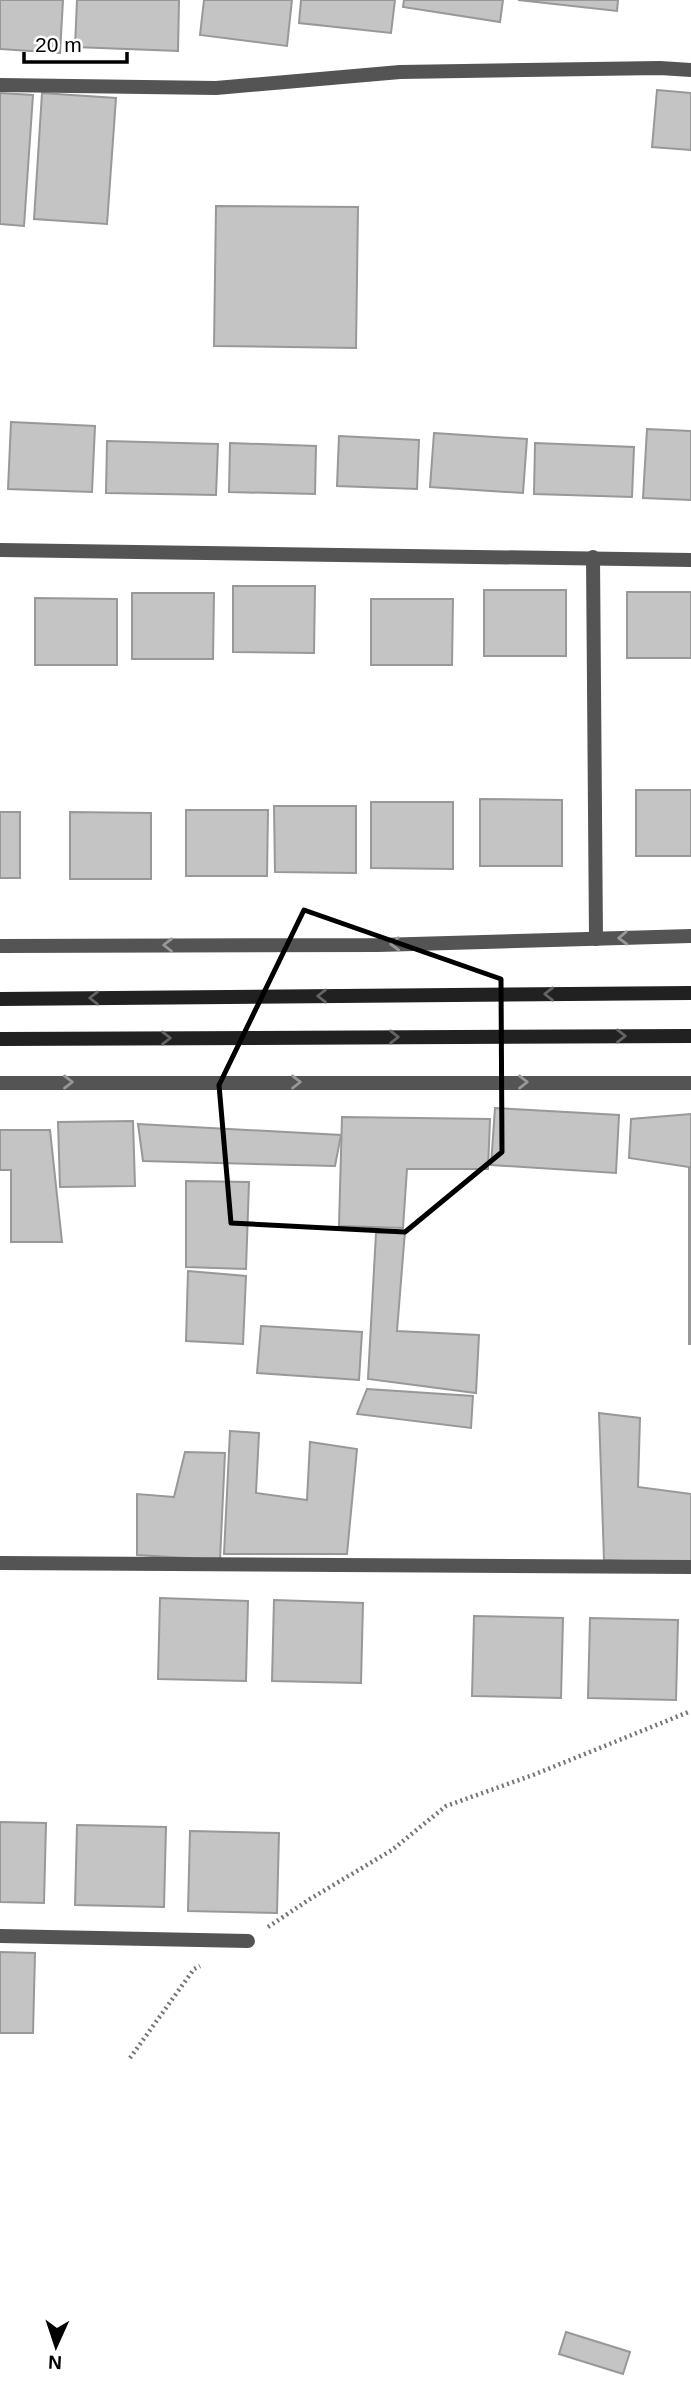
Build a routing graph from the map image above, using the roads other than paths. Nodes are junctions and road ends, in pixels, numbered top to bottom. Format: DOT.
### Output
graph roads {
  1 [pos="691,70"];
  2 [pos="0,85"];
  3 [pos="0,550"];
  4 [pos="593,557"];
  5 [pos="691,559"];
  6 [pos="691,936"];
  7 [pos="596,939"];
  8 [pos="0,946"];
  9 [pos="691,993"];
  10 [pos="0,999"];
  11 [pos="691,1036"];
  12 [pos="0,1039"];
  13 [pos="0,1083"];
  14 [pos="691,1083"];
  15 [pos="0,1563"];
  16 [pos="691,1567"];
  17 [pos="0,1936"];
  18 [pos="248,1941"];
  1 -- 2 [label="street"];
  3 -- 4 [label="street"];
  4 -- 5 [label="street"];
  4 -- 7 [label="street"];
  6 -- 7 [label="street, one-way"];
  7 -- 8 [label="street, one-way"];
  9 -- 10 [label="main road, one-way"];
  12 -- 11 [label="main road, one-way"];
  13 -- 14 [label="street, one-way"];
  15 -- 16 [label="street"];
  17 -- 18 [label="street"];
}
